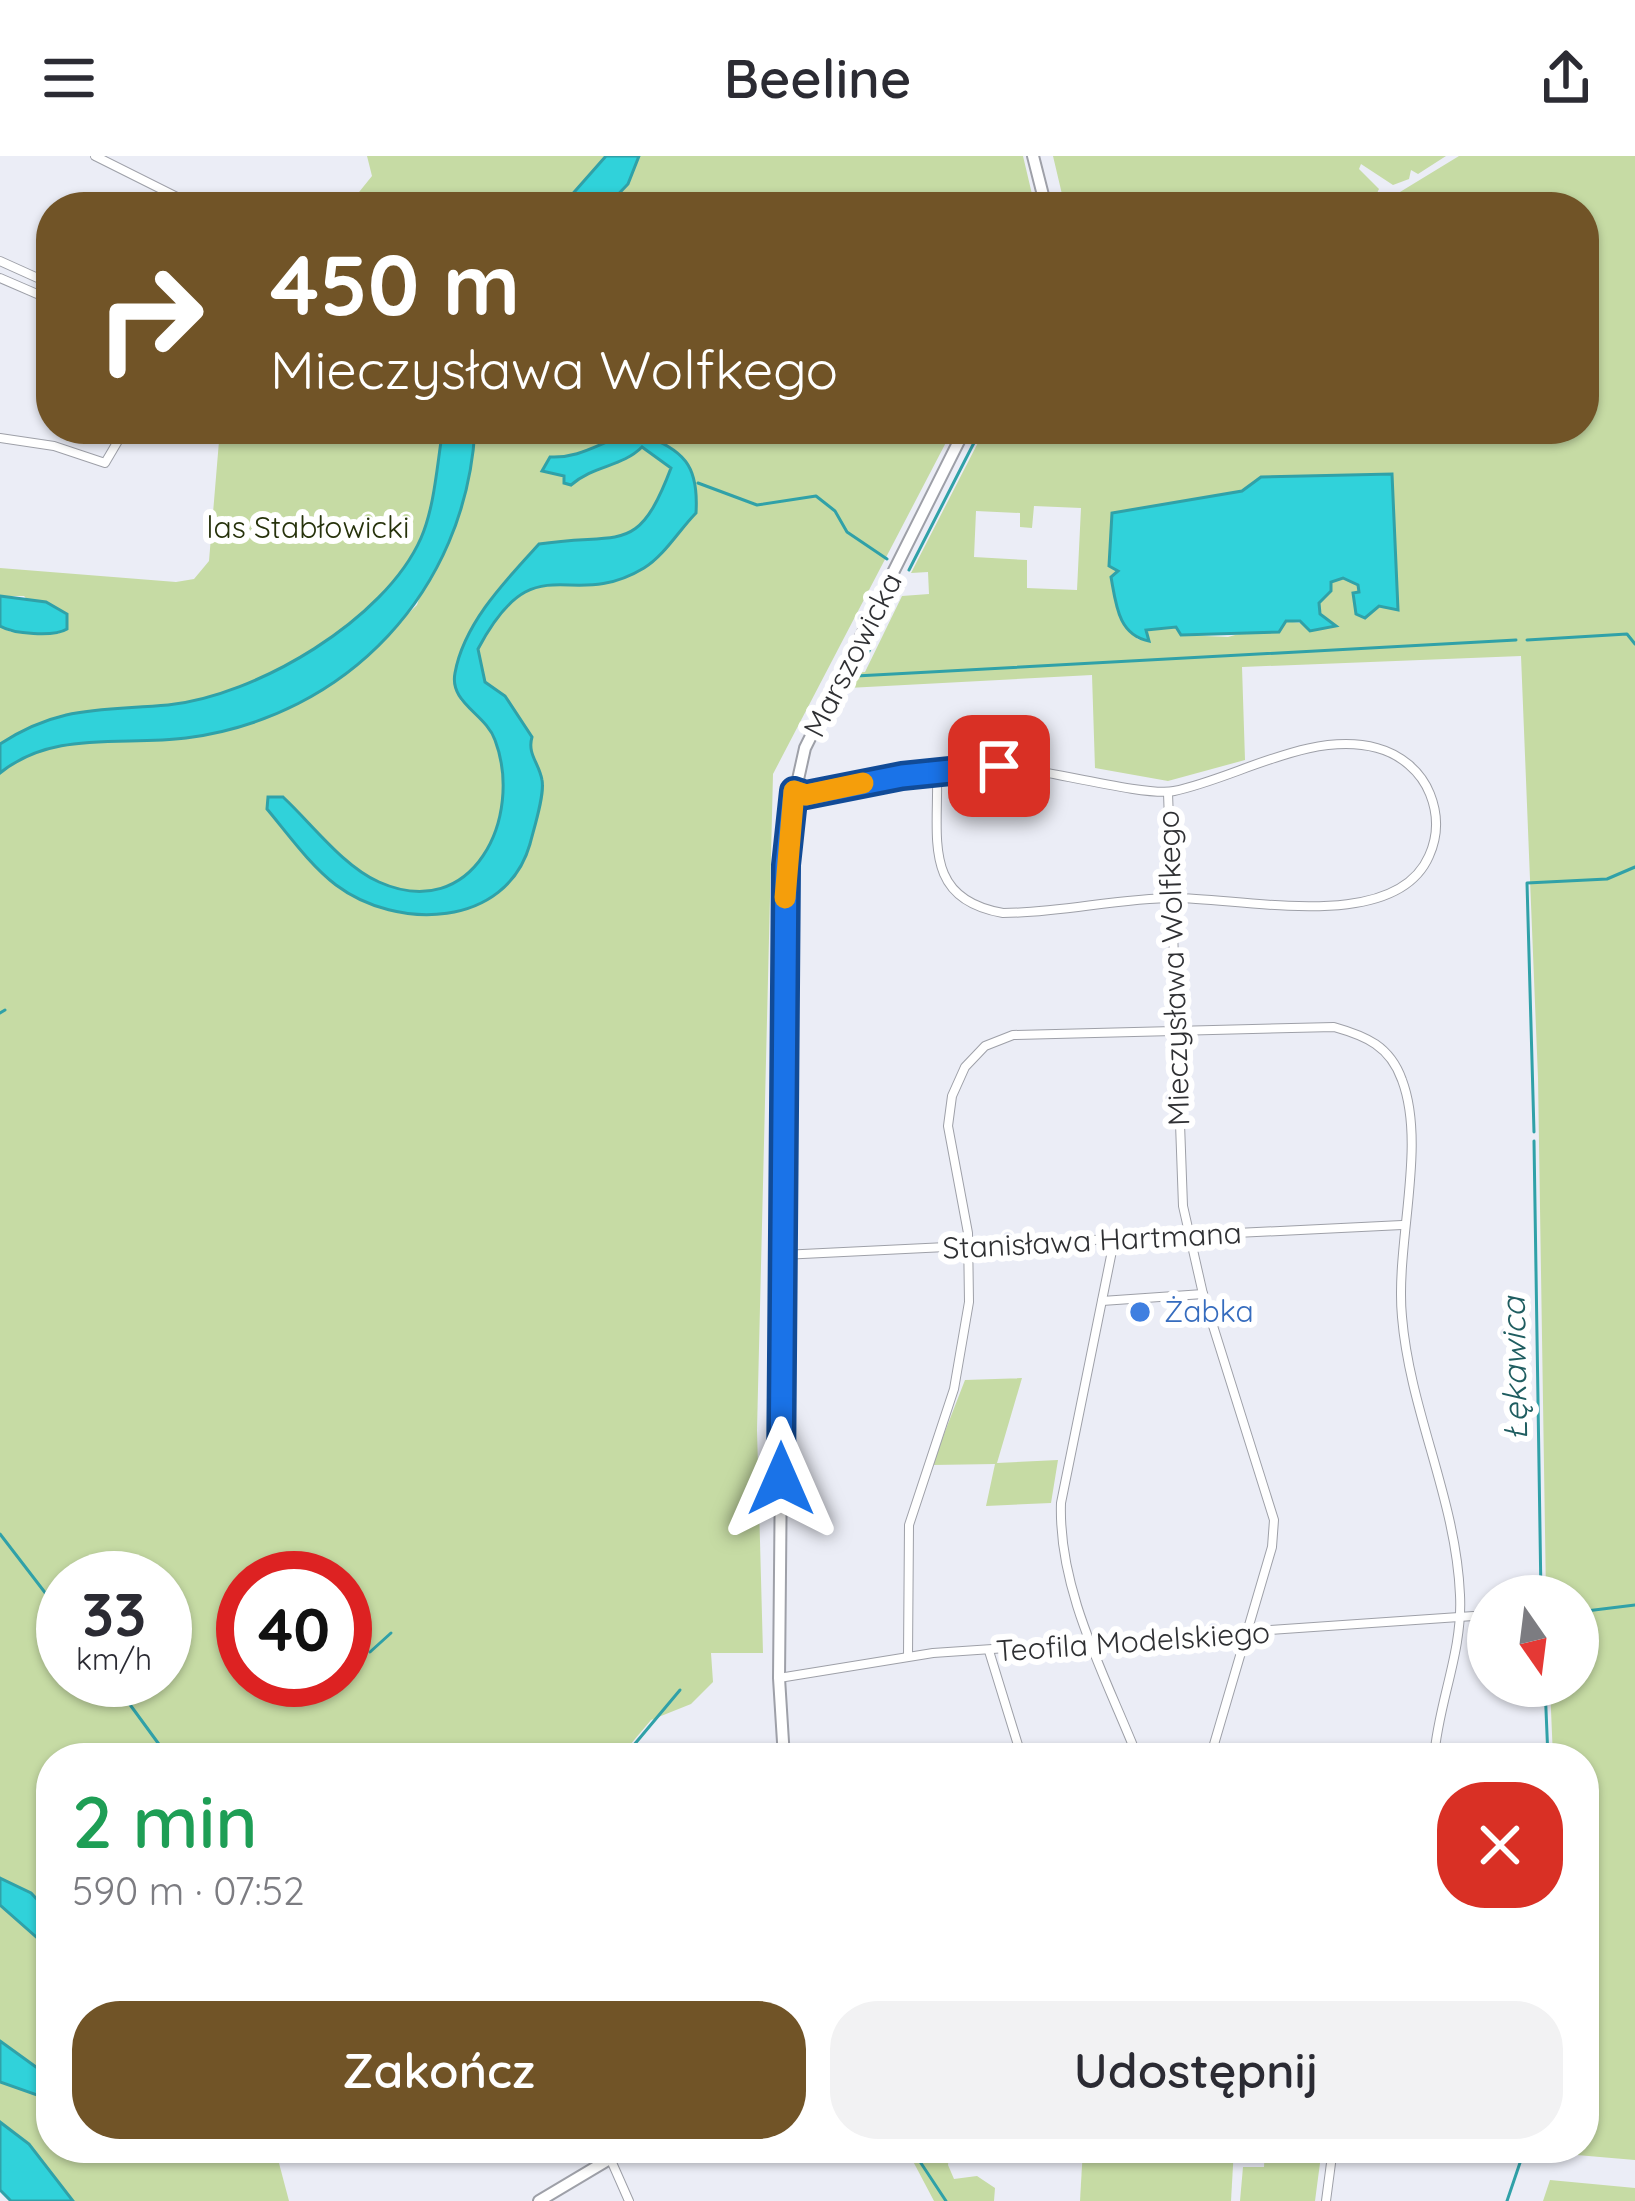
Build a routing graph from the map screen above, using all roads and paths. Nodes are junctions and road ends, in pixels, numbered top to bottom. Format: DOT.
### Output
graph roads {
  1 [pos="94,156"];
  2 [pos="1033,156"];
  3 [pos="167,192"];
  4 [pos="1042,192"];
  5 [pos="0,261"];
  6 [pos="36,277"];
  7 [pos="0,278"];
  8 [pos="36,294"];
  9 [pos="0,438"];
  10 [pos="36,443"];
  11 [pos="41,444"];
  12 [pos="118,444"];
  13 [pos="958,444"];
  14 [pos="937,771"];
  15 [pos="794,791"];
  16 [pos="1168,793"];
  17 [pos="1173,898"];
  18 [pos="1177,1032"];
  19 [pos="1402,1225"];
  20 [pos="1188,1235"];
  21 [pos="1114,1241"];
  22 [pos="969,1248"];
  23 [pos="782,1255"];
  24 [pos="1203,1294"];
  25 [pos="1102,1301"];
  26 [pos="1460,1618"];
  27 [pos="1467,1618"];
  28 [pos="1245,1635"];
  29 [pos="1094,1644"];
  30 [pos="989,1652"];
  31 [pos="908,1656"];
  32 [pos="779,1678"];
  33 [pos="783,1743"];
  34 [pos="1017,1743"];
  35 [pos="1132,1743"];
  36 [pos="1214,1743"];
  37 [pos="1437,1743"];
  38 [pos="602,2163"];
  39 [pos="612,2163"];
  40 [pos="1331,2163"];
  41 [pos="538,2201"];
  42 [pos="629,2201"];
  43 [pos="1326,2201"];
  1 -- 3 [label="street"];
  2 -- 4 [label="street"];
  5 -- 6 [label="street"];
  7 -- 8 [label="street"];
  9 -- 10 [label="street"];
  11 -- 12 [label="street"];
  13 -- 15 [label="street, Marszowicka"];
  14 -- 15 [label="street, Mieczysława Wolfkego"];
  14 -- 16 [label="street, Mieczysława Wolfkego"];
  14 -- 17 [label="street"];
  15 -- 23 [label="street, Marszowicka"];
  16 -- 17 [label="street, Mieczysława Wolfkego"];
  16 -- 17 [label="street"];
  17 -- 18 [label="street, Mieczysława Wolfkego"];
  18 -- 19 [label="street"];
  18 -- 20 [label="street, Mieczysława Wolfkego"];
  18 -- 22 [label="street"];
  19 -- 20 [label="street, Stanisława Hartmana"];
  19 -- 26 [label="street"];
  20 -- 21 [label="street, Stanisława Hartmana"];
  20 -- 24 [label="street, Mieczysława Wolfkego"];
  21 -- 22 [label="street, Stanisława Hartmana"];
  21 -- 25 [label="street"];
  22 -- 23 [label="street, Stanisława Hartmana"];
  22 -- 31 [label="street"];
  23 -- 32 [label="street, Marszowicka"];
  24 -- 25 [label="street"];
  24 -- 28 [label="street, Mieczysława Wolfkego"];
  25 -- 29 [label="street"];
  26 -- 27 [label="street, Teofila Modelskiego"];
  26 -- 28 [label="street, Teofila Modelskiego"];
  26 -- 37 [label="street"];
  28 -- 29 [label="street, Teofila Modelskiego"];
  28 -- 36 [label="street, Mieczysława Wolfkego"];
  29 -- 30 [label="street, Teofila Modelskiego"];
  29 -- 35 [label="street"];
  30 -- 31 [label="street, Teofila Modelskiego"];
  30 -- 34 [label="street"];
  31 -- 32 [label="street, Teofila Modelskiego"];
  32 -- 33 [label="street, Marszowicka"];
  38 -- 41 [label="street"];
  39 -- 42 [label="street"];
  40 -- 43 [label="street"];
}
